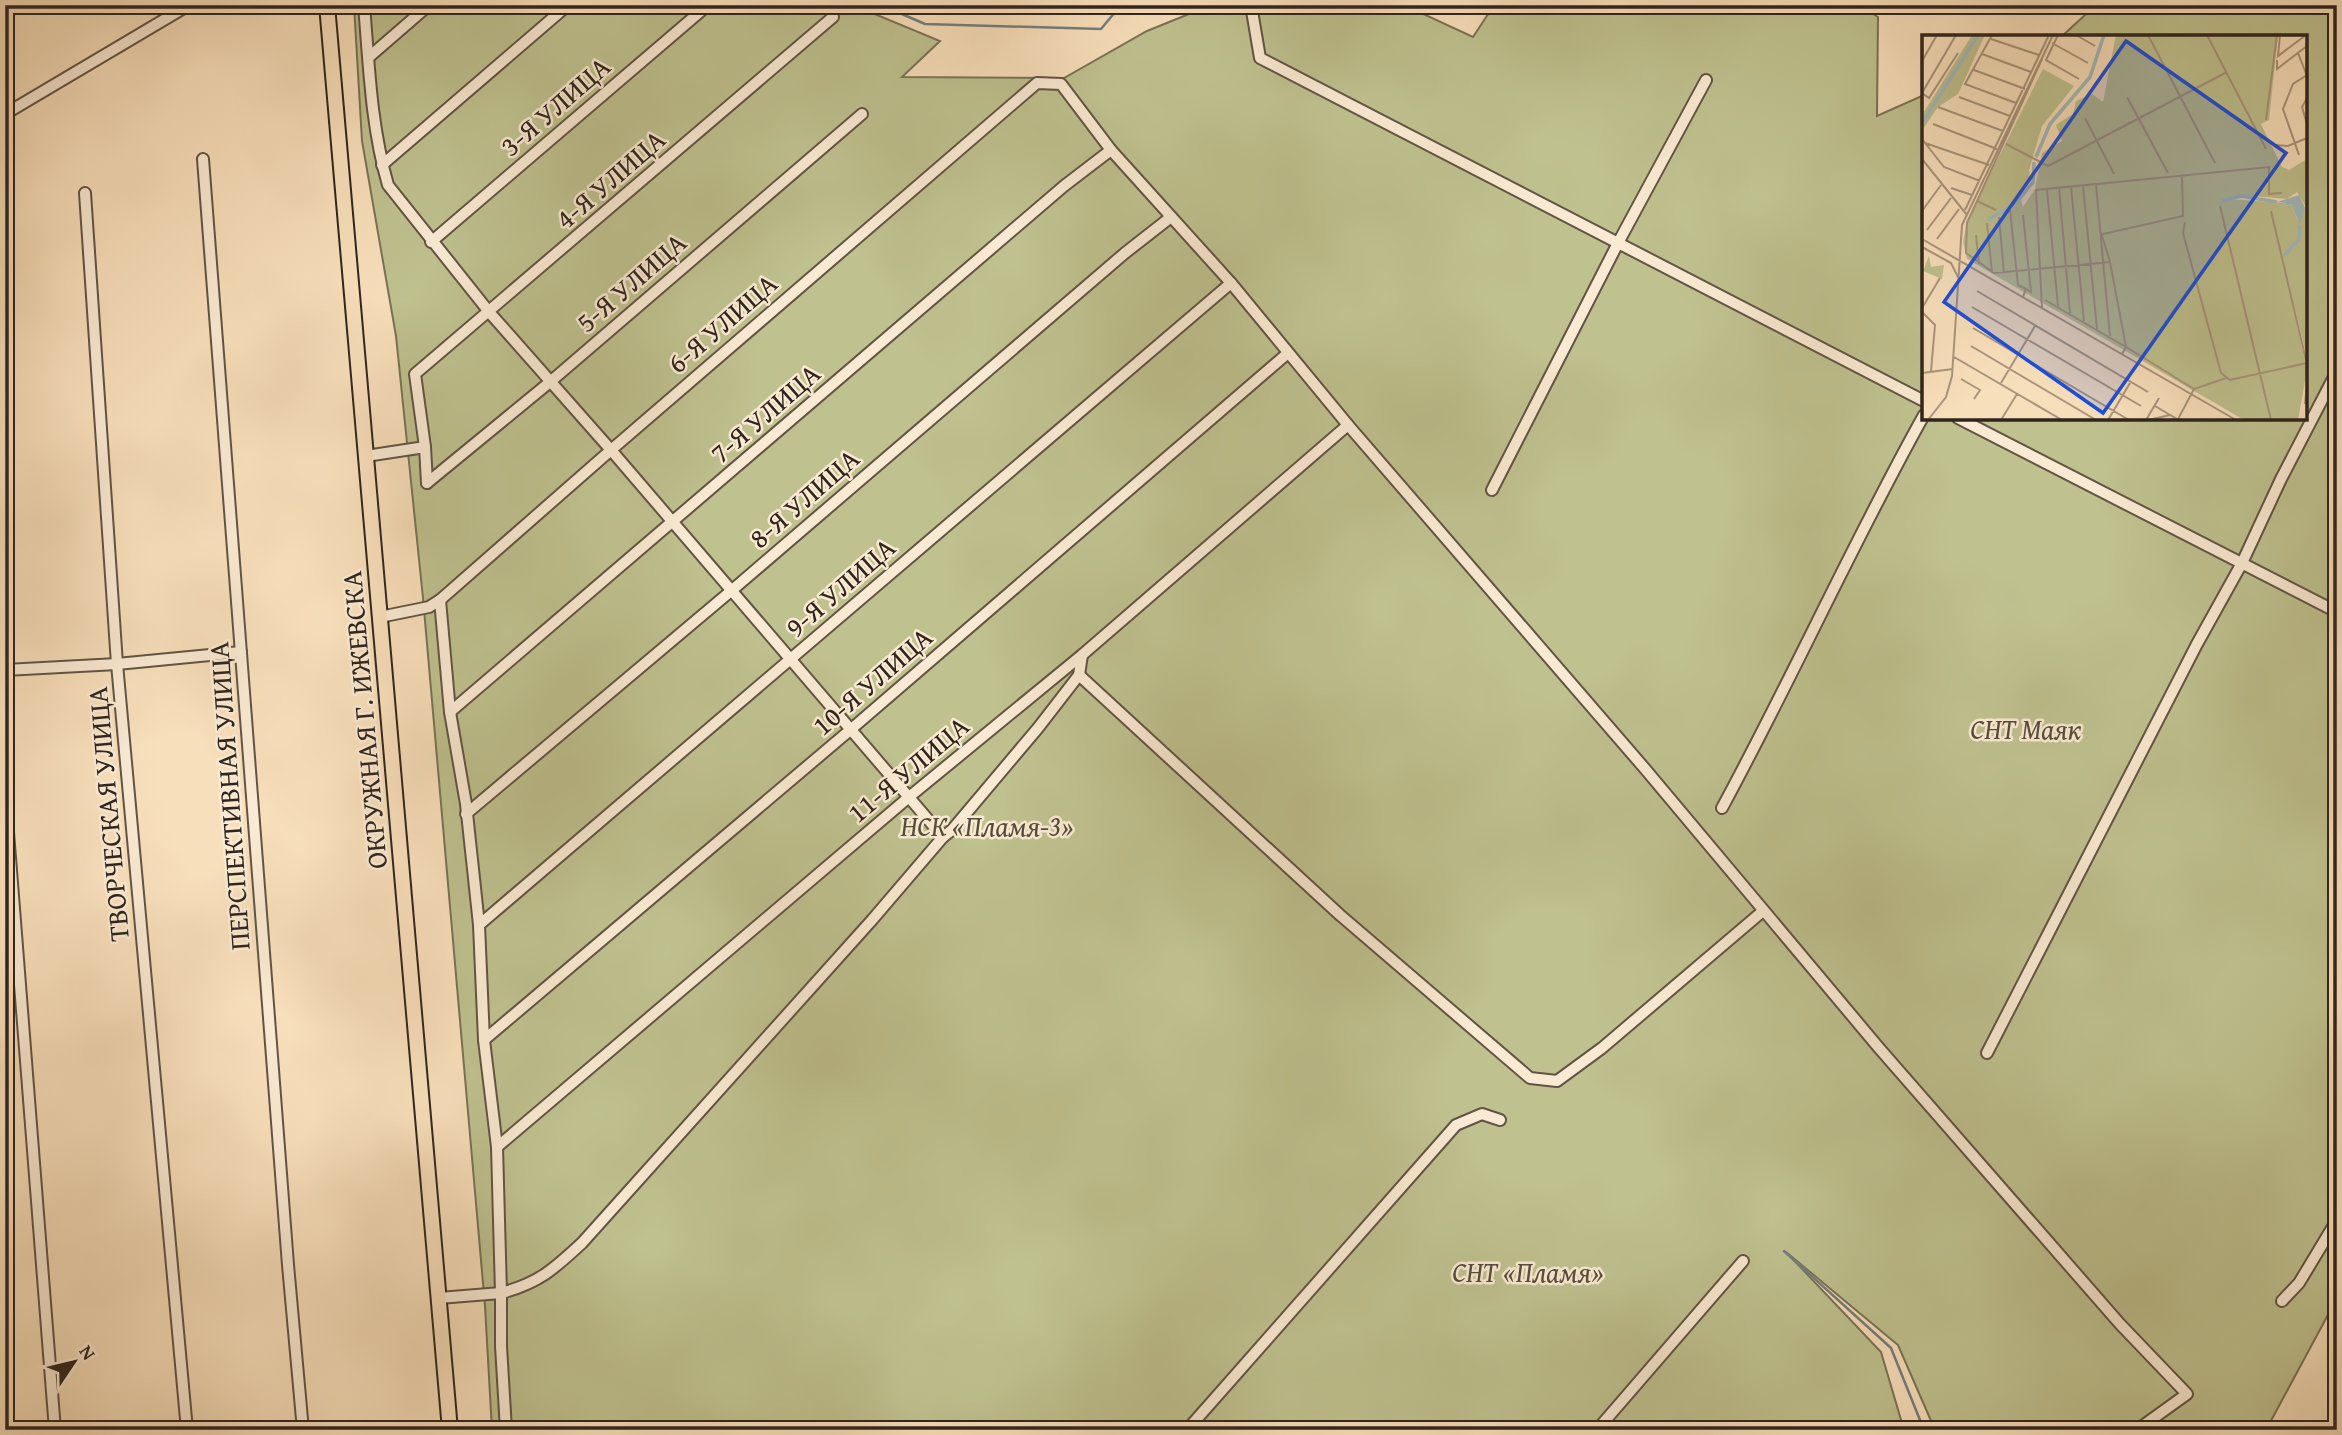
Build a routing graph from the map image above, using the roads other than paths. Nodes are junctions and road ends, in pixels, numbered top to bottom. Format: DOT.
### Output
graph roads {
  1 [pos="189,5"];
  2 [pos="327,5"];
  3 [pos="364,5"];
  4 [pos="429,5"];
  5 [pos="568,5"];
  6 [pos="708,5"];
  7 [pos="1251,5"];
  8 [pos="833,17"];
  9 [pos="369,57"];
  10 [pos="1706,80"];
  11 [pos="5,114"];
  12 [pos="862,114"];
  13 [pos="1111,150"];
  14 [pos="203,159"];
  15 [pos="382,165"];
  16 [pos="85,193"];
  17 [pos="1171,217"];
  18 [pos="432,242"];
  19 [pos="1618,243"];
  20 [pos="1231,283"];
  21 [pos="490,313"];
  22 [pos="1288,353"];
  23 [pos="2337,371"];
  24 [pos="550,382"];
  25 [pos="1922,400"];
  26 [pos="1922,419"];
  27 [pos="1962,420"];
  28 [pos="1348,425"];
  29 [pos="425,447"];
  30 [pos="611,450"];
  31 [pos="366,456"];
  32 [pos="1492,489"];
  33 [pos="672,522"];
  34 [pos="2242,563"];
  35 [pos="731,591"];
  36 [pos="440,600"];
  37 [pos="2337,612"];
  38 [pos="380,617"];
  39 [pos="241,652"];
  40 [pos="1082,655"];
  41 [pos="790,660"];
  42 [pos="117,663"];
  43 [pos="5,670"];
  44 [pos="1079,675"];
  45 [pos="450,712"];
  46 [pos="849,730"];
  47 [pos="5,794"];
  48 [pos="909,797"];
  49 [pos="1722,808"];
  50 [pos="466,814"];
  51 [pos="943,837"];
  52 [pos="1763,911"];
  53 [pos="479,925"];
  54 [pos="484,1040"];
  55 [pos="1987,1053"];
  56 [pos="1500,1121"];
  57 [pos="497,1147"];
  58 [pos="2337,1220"];
  59 [pos="1743,1261"];
  60 [pos="501,1293"];
  61 [pos="439,1298"];
  62 [pos="2282,1301"];
  63 [pos="55,1430"];
  64 [pos="187,1430"];
  65 [pos="303,1430"];
  66 [pos="450,1430"];
  67 [pos="506,1430"];
  68 [pos="1187,1430"];
  69 [pos="1597,1430"];
  70 [pos="2137,1430"];
  1 -- 11 [label="street"];
  2 -- 31 [label="main road, ОКРУЖНАЯ Г. ИЖЕВСКА"];
  3 -- 9 [label="street"];
  4 -- 9 [label="street"];
  5 -- 15 [label="street"];
  6 -- 18 [label="street, 3-Я УЛИЦА"];
  7 -- 19 [label="street"];
  8 -- 21 [label="street, 4-Я УЛИЦА"];
  9 -- 15 [label="street"];
  10 -- 19 [label="street"];
  12 -- 24 [label="street, 5-Я УЛИЦА"];
  13 -- 17 [label="street"];
  13 -- 30 [label="street, 6-Я УЛИЦА"];
  13 -- 33 [label="street, 7-Я УЛИЦА"];
  14 -- 39 [label="street, ПЕРСПЕКТИВНАЯ УЛИЦА"];
  15 -- 18 [label="street"];
  16 -- 42 [label="street, ТВОРЧЕСКАЯ УЛИЦА"];
  17 -- 20 [label="street"];
  17 -- 35 [label="street, 8-Я УЛИЦА"];
  18 -- 21 [label="street"];
  19 -- 25 [label="street"];
  19 -- 32 [label="street"];
  20 -- 22 [label="street"];
  20 -- 41 [label="street, 9-Я УЛИЦА"];
  21 -- 24 [label="street"];
  21 -- 29 [label="street, 4-Я УЛИЦА"];
  22 -- 28 [label="street"];
  22 -- 46 [label="street, 10-Я УЛИЦА"];
  23 -- 34 [label="street"];
  24 -- 29 [label="street, 5-Я УЛИЦА"];
  24 -- 30 [label="street"];
  26 -- 49 [label="street"];
  27 -- 34 [label="street"];
  28 -- 40 [label="street, 11-Я УЛИЦА"];
  28 -- 52 [label="street"];
  29 -- 31 [label="street"];
  30 -- 33 [label="street"];
  30 -- 36 [label="street, 6-Я УЛИЦА"];
  31 -- 38 [label="main road, ОКРУЖНАЯ Г. ИЖЕВСКА"];
  33 -- 35 [label="street"];
  33 -- 45 [label="street, 7-Я УЛИЦА"];
  34 -- 37 [label="street"];
  34 -- 55 [label="street"];
  35 -- 41 [label="street"];
  35 -- 50 [label="street, 8-Я УЛИЦА"];
  36 -- 38 [label="street"];
  36 -- 45 [label="street"];
  38 -- 61 [label="main road, ОКРУЖНАЯ Г. ИЖЕВСКА"];
  39 -- 42 [label="street"];
  39 -- 65 [label="street, ПЕРСПЕКТИВНАЯ УЛИЦА"];
  40 -- 44 [label="street"];
  40 -- 48 [label="street, 11-Я УЛИЦА"];
  41 -- 46 [label="street"];
  41 -- 53 [label="street, 9-Я УЛИЦА"];
  42 -- 43 [label="street"];
  42 -- 64 [label="street, ТВОРЧЕСКАЯ УЛИЦА"];
  44 -- 51 [label="street"];
  44 -- 52 [label="street"];
  45 -- 50 [label="street"];
  46 -- 48 [label="street"];
  46 -- 54 [label="street, 10-Я УЛИЦА"];
  47 -- 63 [label="street"];
  48 -- 51 [label="street"];
  48 -- 57 [label="street, 11-Я УЛИЦА"];
  50 -- 53 [label="street"];
  51 -- 60 [label="street"];
  52 -- 70 [label="street"];
  53 -- 54 [label="street"];
  54 -- 57 [label="street"];
  56 -- 68 [label="street"];
  57 -- 60 [label="street"];
  58 -- 62 [label="street"];
  59 -- 69 [label="street"];
  60 -- 61 [label="street"];
  60 -- 67 [label="street"];
  61 -- 66 [label="main road, ОКРУЖНАЯ Г. ИЖЕВСКА"];
}
